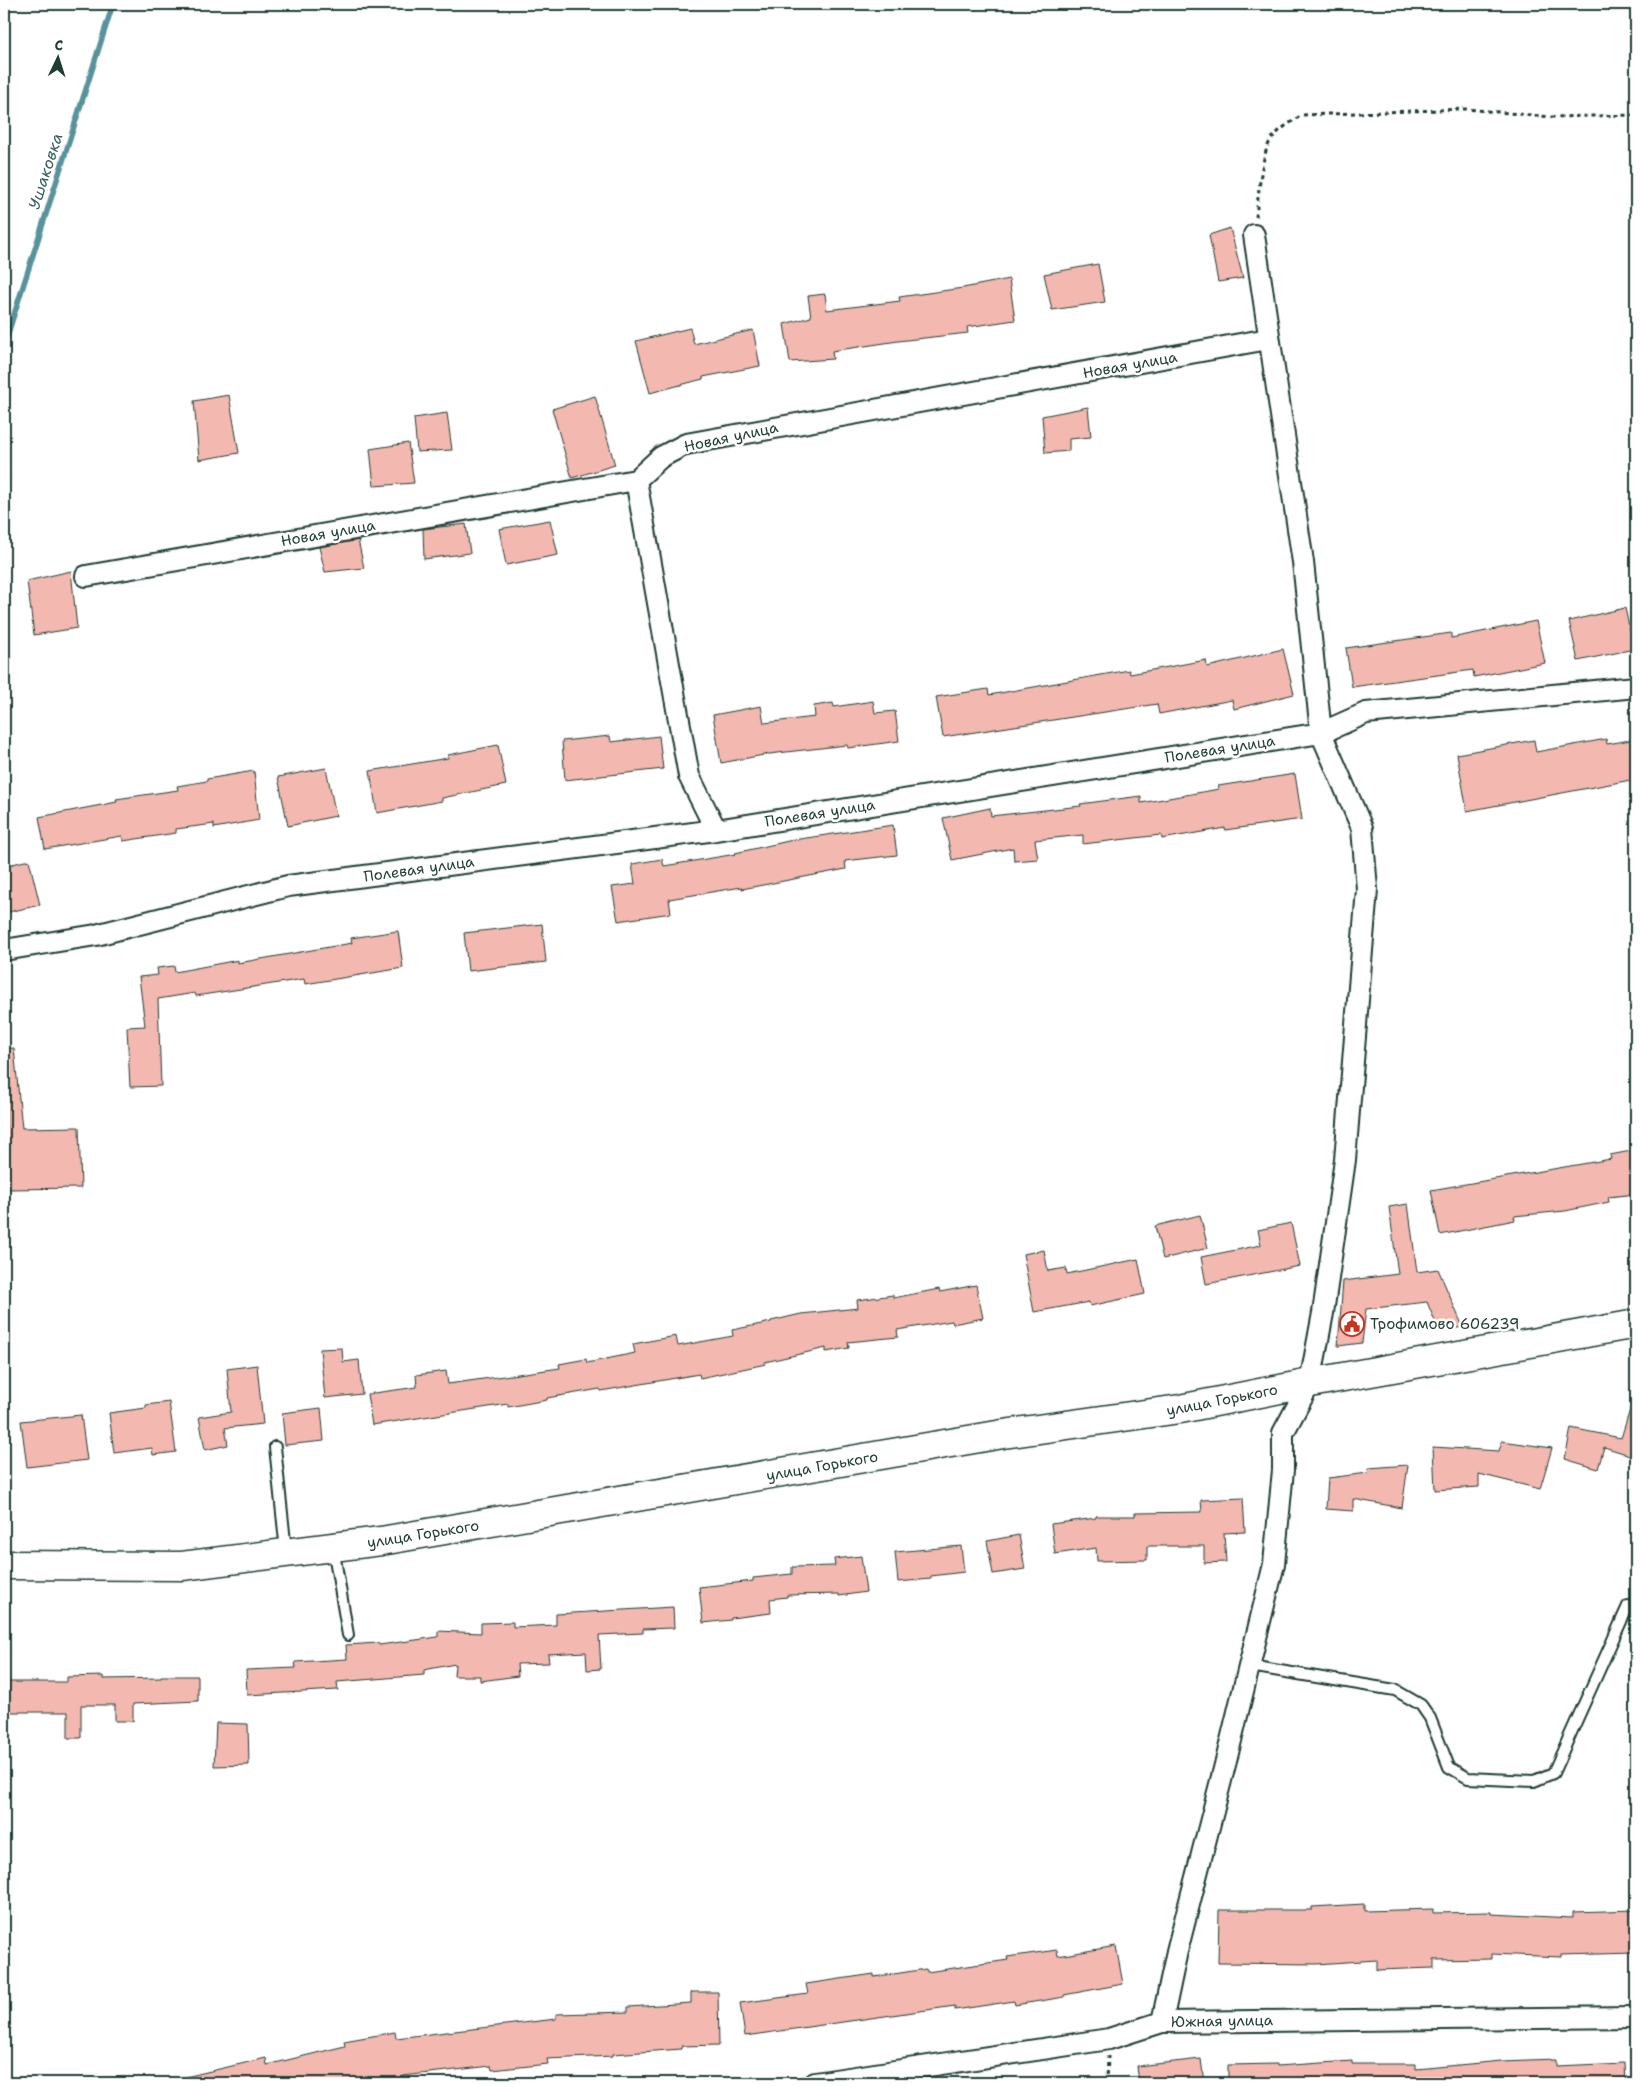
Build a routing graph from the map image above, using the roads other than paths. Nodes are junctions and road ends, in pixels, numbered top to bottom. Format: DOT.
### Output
graph roads {
  1 [pos="1254,236"];
  2 [pos="1268,339"];
  3 [pos="636,480"];
  4 [pos="86,576"];
  5 [pos="1636,687"];
  6 [pos="1321,733"];
  7 [pos="716,830"];
  8 [pos="4,950"];
  9 [pos="1636,1324"];
  10 [pos="1310,1383"];
  11 [pos="275,1447"];
  12 [pos="332,1546"];
  13 [pos="286,1552"];
  14 [pos="4,1565"];
  15 [pos="1628,1606"];
  16 [pos="348,1635"];
  17 [pos="1250,1666"];
  18 [pos="1636,2017"];
  19 [pos="1162,2022"];
  20 [pos="815,2083"];
  1 -- 2 [label="street"];
  2 -- 3 [label="street, Новая улица"];
  2 -- 6 [label="street"];
  3 -- 4 [label="street, Новая улица"];
  3 -- 7 [label="street"];
  5 -- 6 [label="street, Полевая улица"];
  6 -- 7 [label="street, Полевая улица"];
  6 -- 10 [label="street"];
  7 -- 8 [label="street, Полевая улица"];
  9 -- 10 [label="main road, улица Горького"];
  10 -- 12 [label="main road, улица Горького"];
  10 -- 17 [label="street"];
  11 -- 13 [label="lane"];
  12 -- 13 [label="main road, улица Горького"];
  12 -- 16 [label="lane"];
  13 -- 14 [label="main road, улица Горького"];
  15 -- 17 [label="lane"];
  17 -- 19 [label="street"];
  18 -- 19 [label="street, Южная улица"];
  19 -- 20 [label="street, Южная улица"];
}
